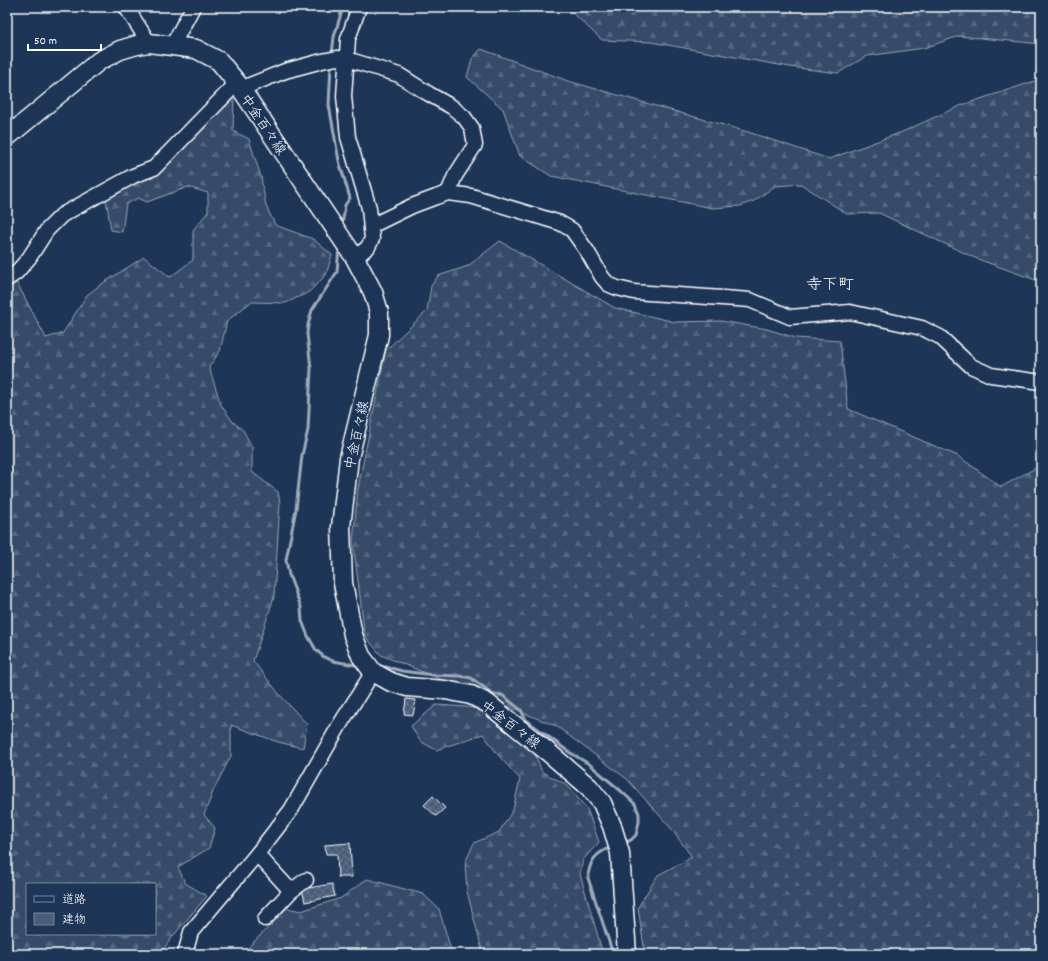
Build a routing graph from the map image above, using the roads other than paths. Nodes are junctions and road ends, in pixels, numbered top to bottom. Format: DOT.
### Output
graph roads {
  1 [pos="126,7"];
  2 [pos="193,7"];
  3 [pos="359,7"];
  4 [pos="149,43"];
  5 [pos="172,46"];
  6 [pos="342,58"];
  7 [pos="239,86"];
  8 [pos="7,137"];
  9 [pos="448,194"];
  10 [pos="372,226"];
  11 [pos="352,253"];
  12 [pos="7,279"];
  13 [pos="1041,382"];
  14 [pos="373,672"];
  15 [pos="257,854"];
  16 [pos="306,880"];
  17 [pos="291,891"];
  18 [pos="265,919"];
  19 [pos="185,954"];
  20 [pos="627,954"];
  1 -- 4 [label="street"];
  2 -- 5 [label="street"];
  3 -- 6 [label="street"];
  4 -- 5 [label="main road, 中金百々線"];
  4 -- 8 [label="main road, 中金百々線"];
  5 -- 7 [label="main road, 中金百々線"];
  6 -- 7 [label="street"];
  6 -- 9 [label="street"];
  6 -- 10 [label="street"];
  7 -- 11 [label="main road, 中金百々線"];
  7 -- 12 [label="street"];
  9 -- 10 [label="street"];
  9 -- 13 [label="street"];
  10 -- 11 [label="street"];
  11 -- 14 [label="main road, 中金百々線"];
  14 -- 15 [label="street"];
  14 -- 20 [label="main road, 中金百々線"];
  15 -- 17 [label="street"];
  15 -- 19 [label="street"];
  16 -- 17 [label="street"];
  17 -- 18 [label="street"];
}
